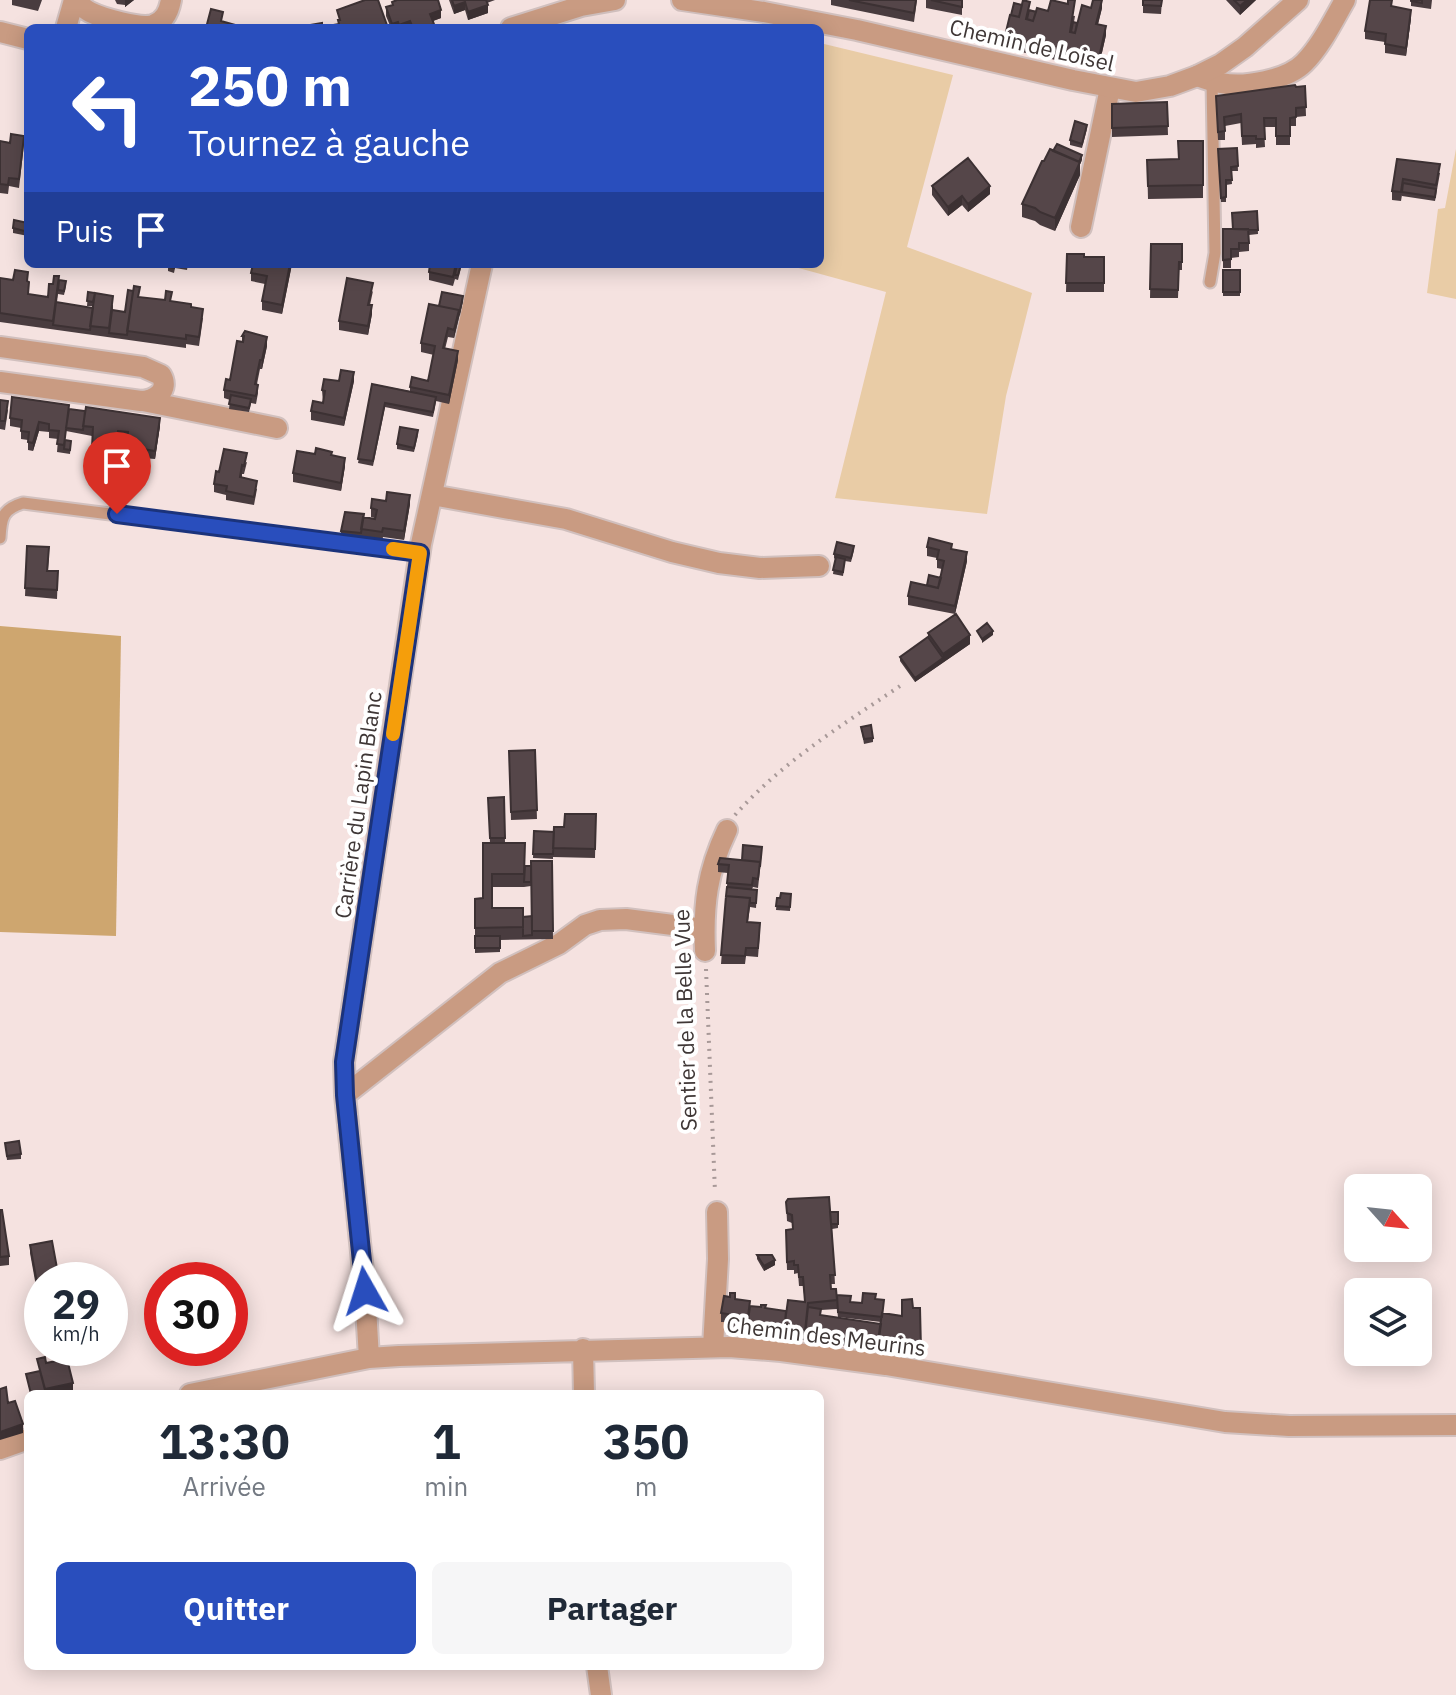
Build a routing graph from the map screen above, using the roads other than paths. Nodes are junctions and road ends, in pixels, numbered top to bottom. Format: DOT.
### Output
graph roads {
  1 [pos="74,0"];
  2 [pos="615,0"];
  3 [pos="682,0"];
  4 [pos="1298,0"];
  5 [pos="1345,0"];
  6 [pos="555,21"];
  7 [pos="67,24"];
  8 [pos="133,24"];
  9 [pos="0,32"];
  10 [pos="24,38"];
  11 [pos="1205,78"];
  12 [pos="1110,88"];
  13 [pos="1081,227"];
  14 [pos="481,268"];
  15 [pos="1210,282"];
  16 [pos="0,347"];
  17 [pos="0,382"];
  18 [pos="141,401"];
  19 [pos="277,428"];
  20 [pos="432,495"];
  21 [pos="0,538"];
  22 [pos="420,553"];
  23 [pos="819,566"];
  24 [pos="727,830"];
  25 [pos="704,929"];
  26 [pos="705,951"];
  27 [pos="345,1095"];
  28 [pos="717,1212"];
  29 [pos="713,1347"];
  30 [pos="583,1349"];
  31 [pos="369,1358"];
  32 [pos="210,1390"];
  33 [pos="584,1390"];
  34 [pos="1456,1425"];
  35 [pos="24,1440"];
  36 [pos="0,1449"];
  37 [pos="598,1670"];
  38 [pos="601,1695"];
  1 -- 7 [label="street"];
  1 -- 8 [label="street"];
  2 -- 6 [label="street"];
  3 -- 12 [label="street, Chemin de Loisel"];
  4 -- 11 [label="street, Chemin de Loisel"];
  5 -- 11 [label="street"];
  9 -- 10 [label="street"];
  11 -- 12 [label="street, Chemin de Loisel"];
  11 -- 15 [label="lane"];
  12 -- 13 [label="street"];
  14 -- 20 [label="street, Carrière du Lapin Blanc"];
  16 -- 18 [label="street"];
  17 -- 18 [label="street"];
  18 -- 19 [label="street"];
  20 -- 22 [label="street, Carrière du Lapin Blanc"];
  20 -- 23 [label="street"];
  21 -- 22 [label="lane"];
  22 -- 27 [label="street, Carrière du Lapin Blanc"];
  24 -- 25 [label="street, Sentier de la Belle Vue"];
  25 -- 26 [label="street, Sentier de la Belle Vue"];
  25 -- 27 [label="street"];
  27 -- 31 [label="street, Carrière du Lapin Blanc"];
  28 -- 29 [label="street"];
  29 -- 30 [label="street, Chemin des Meurins"];
  29 -- 34 [label="street, Chemin des Meurins"];
  30 -- 31 [label="street, Chemin des Meurins"];
  30 -- 33 [label="street"];
  31 -- 32 [label="street, Chemin des Meurins"];
  35 -- 36 [label="street"];
  37 -- 38 [label="street"];
}
